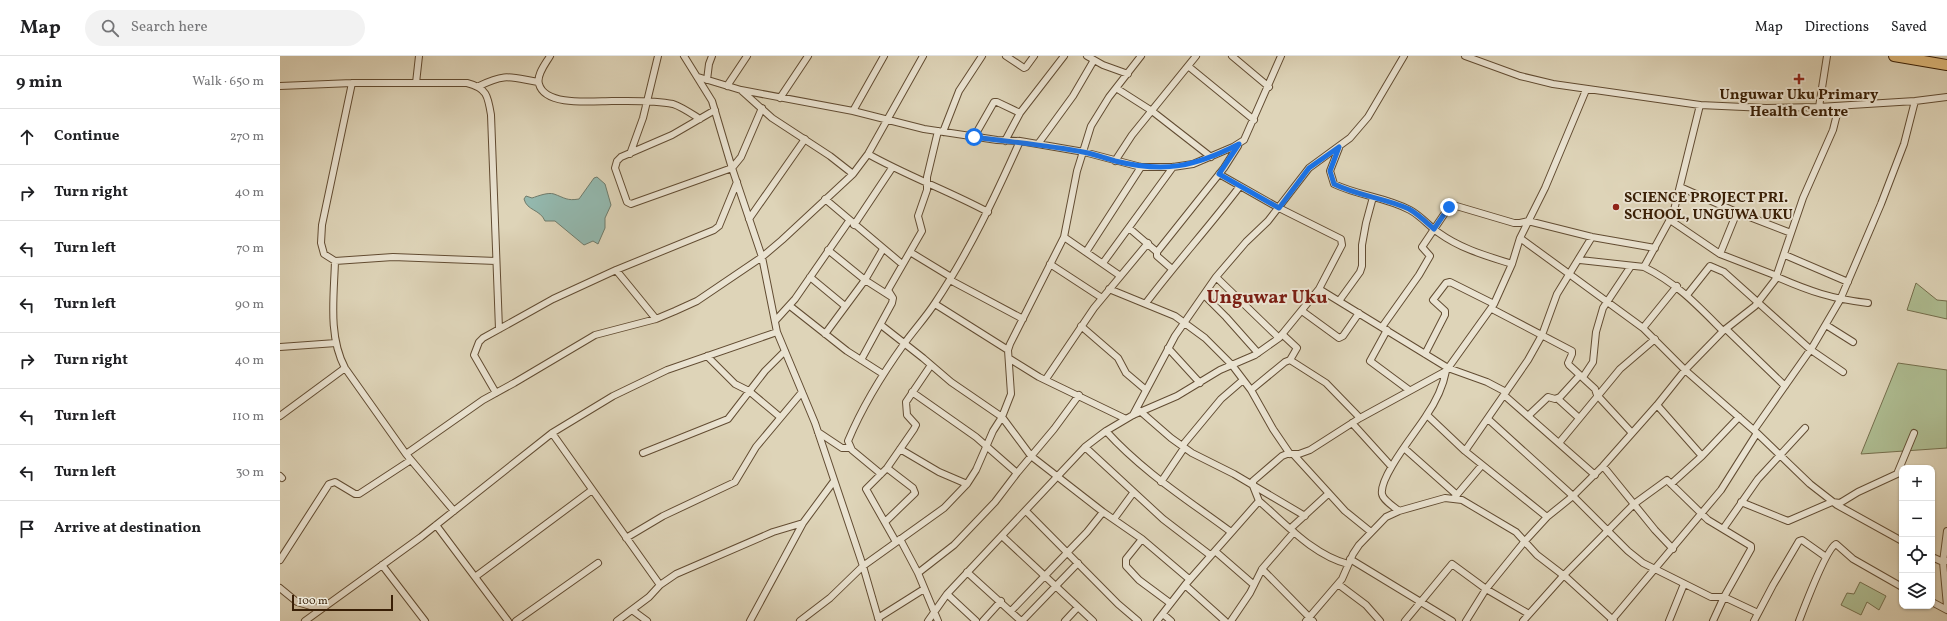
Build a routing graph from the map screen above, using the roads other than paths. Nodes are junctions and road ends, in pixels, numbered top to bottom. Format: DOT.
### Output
graph roads {
  1 [pos="419,56"];
  2 [pos="550,56"];
  3 [pos="658,56"];
  4 [pos="684,56"];
  5 [pos="712,56"];
  6 [pos="747,56"];
  7 [pos="808,56"];
  8 [pos="884,56"];
  9 [pos="923,56"];
  10 [pos="982,56"];
  11 [pos="1006,56"];
  12 [pos="1034,56"];
  13 [pos="1064,56"];
  14 [pos="1087,56"];
  15 [pos="1140,56"];
  16 [pos="1196,56"];
  17 [pos="1232,56"];
  18 [pos="1281,56"];
  19 [pos="1404,56"];
  20 [pos="1465,56"];
  21 [pos="1827,56"];
  22 [pos="1894,56"];
  23 [pos="1094,60"];
  24 [pos="1947,65"];
  25 [pos="1188,66"];
  26 [pos="1128,74"];
  27 [pos="698,77"];
  28 [pos="707,80"];
  29 [pos="352,82"];
  30 [pos="416,82"];
  31 [pos="538,82"];
  32 [pos="280,86"];
  33 [pos="479,86"];
  34 [pos="727,86"];
  35 [pos="1268,87"];
  36 [pos="1116,88"];
  37 [pos="741,90"];
  38 [pos="1586,90"];
  39 [pos="1947,97"];
  40 [pos="780,98"];
  41 [pos="1915,101"];
  42 [pos="648,102"];
  43 [pos="1700,105"];
  44 [pos="1839,106"];
  45 [pos="1819,107"];
  46 [pos="762,108"];
  47 [pos="715,110"];
  48 [pos="853,111"];
  49 [pos="1152,111"];
  50 [pos="1020,113"];
  51 [pos="700,119"];
  52 [pos="1254,120"];
  53 [pos="887,121"];
  54 [pos="940,132"];
  55 [pos="974,137"];
  56 [pos="805,139"];
  57 [pos="1005,140"];
  58 [pos="1020,141"];
  59 [pos="1038,144"];
  60 [pos="1239,144"];
  61 [pos="1339,147"];
  62 [pos="1084,152"];
  63 [pos="630,154"];
  64 [pos="868,154"];
  65 [pos="1211,157"];
  66 [pos="1115,161"];
  67 [pos="1141,166"];
  68 [pos="1173,167"];
  69 [pos="732,168"];
  70 [pos="892,168"];
  71 [pos="853,174"];
  72 [pos="1219,174"];
  73 [pos="737,182"];
  74 [pos="927,184"];
  75 [pos="1240,186"];
  76 [pos="1680,187"];
  77 [pos="1373,197"];
  78 [pos="825,199"];
  79 [pos="1279,208"];
  80 [pos="988,212"];
  81 [pos="1737,212"];
  82 [pos="750,219"];
  83 [pos="1670,220"];
  84 [pos="1528,221"];
  85 [pos="851,223"];
  86 [pos="1129,228"];
  87 [pos="1434,229"];
  88 [pos="1791,233"];
  89 [pos="1064,237"];
  90 [pos="1592,237"];
  91 [pos="1520,238"];
  92 [pos="1148,243"];
  93 [pos="1655,248"];
  94 [pos="883,249"];
  95 [pos="828,250"];
  96 [pos="910,252"];
  97 [pos="1086,252"];
  98 [pos="1157,252"];
  99 [pos="1720,254"];
  100 [pos="1784,255"];
  101 [pos="762,257"];
  102 [pos="1580,260"];
  103 [pos="335,261"];
  104 [pos="496,261"];
  105 [pos="1103,263"];
  106 [pos="902,264"];
  107 [pos="1050,264"];
  108 [pos="1512,264"];
  109 [pos="1631,266"];
  110 [pos="1644,268"];
  111 [pos="1172,269"];
  112 [pos="616,270"];
  113 [pos="1570,274"];
  114 [pos="1119,276"];
  115 [pos="1216,276"];
  116 [pos="1777,276"];
  117 [pos="810,277"];
  118 [pos="951,279"];
  119 [pos="865,280"];
  120 [pos="1848,282"];
  121 [pos="1677,286"];
  122 [pos="1110,288"];
  123 [pos="1319,289"];
  124 [pos="1204,295"];
  125 [pos="1687,295"];
  126 [pos="893,298"];
  127 [pos="1102,298"];
  128 [pos="1840,300"];
  129 [pos="1339,301"];
  130 [pos="1607,301"];
  131 [pos="1758,302"];
  132 [pos="1146,303"];
  133 [pos="1868,303"];
  134 [pos="935,304"];
  135 [pos="790,306"];
  136 [pos="845,306"];
  137 [pos="1493,307"];
  138 [pos="1302,311"];
  139 [pos="1359,313"];
  140 [pos="656,319"];
  141 [pos="1023,319"];
  142 [pos="775,321"];
  143 [pos="1186,322"];
  144 [pos="881,325"];
  145 [pos="1826,325"];
  146 [pos="1081,326"];
  147 [pos="1643,328"];
  148 [pos="498,329"];
  149 [pos="1384,329"];
  150 [pos="1725,330"];
  151 [pos="777,332"];
  152 [pos="825,334"];
  153 [pos="1542,335"];
  154 [pos="1281,336"];
  155 [pos="1655,339"];
  156 [pos="1853,342"];
  157 [pos="336,343"];
  158 [pos="904,343"];
  159 [pos="280,347"];
  160 [pos="1168,348"];
  161 [pos="1008,350"];
  162 [pos="1811,350"];
  163 [pos="785,351"];
  164 [pos="1258,353"];
  165 [pos="1425,354"];
  166 [pos="706,356"];
  167 [pos="1010,359"];
  168 [pos="860,360"];
  169 [pos="1290,360"];
  170 [pos="931,365"];
  171 [pos="1232,365"];
  172 [pos="345,368"];
  173 [pos="1447,369"];
  174 [pos="1685,370"];
  175 [pos="1843,372"];
  176 [pos="883,374"];
  177 [pos="1582,376"];
  178 [pos="1046,379"];
  179 [pos="1244,380"];
  180 [pos="1200,383"];
  181 [pos="1785,386"];
  182 [pos="1146,390"];
  183 [pos="1251,390"];
  184 [pos="1409,390"];
  185 [pos="749,391"];
  186 [pos="802,392"];
  187 [pos="912,392"];
  188 [pos="496,393"];
  189 [pos="1505,393"];
  190 [pos="1079,395"];
  191 [pos="1597,395"];
  192 [pos="1558,399"];
  193 [pos="1657,405"];
  194 [pos="1140,411"];
  195 [pos="1133,414"];
  196 [pos="1427,415"];
  197 [pos="280,416"];
  198 [pos="1528,416"];
  199 [pos="780,417"];
  200 [pos="1002,417"];
  201 [pos="1739,417"];
  202 [pos="1126,418"];
  203 [pos="1360,418"];
  204 [pos="1579,418"];
  205 [pos="1488,419"];
  206 [pos="1352,423"];
  207 [pos="1805,428"];
  208 [pos="1106,431"];
  209 [pos="818,432"];
  210 [pos="1756,432"];
  211 [pos="552,433"];
  212 [pos="1632,433"];
  213 [pos="1914,433"];
  214 [pos="1559,443"];
  215 [pos="986,445"];
  216 [pos="1085,447"];
  217 [pos="1183,447"];
  218 [pos="850,448"];
  219 [pos="1404,448"];
  220 [pos="900,449"];
  221 [pos="1465,451"];
  222 [pos="643,453"];
  223 [pos="406,454"];
  224 [pos="1292,454"];
  225 [pos="1779,455"];
  226 [pos="1031,456"];
  227 [pos="1702,456"];
  228 [pos="411,460"];
  229 [pos="1482,465"];
  230 [pos="1391,466"];
  231 [pos="1603,466"];
  232 [pos="887,468"];
  233 [pos="1017,473"];
  234 [pos="881,474"];
  235 [pos="1595,475"];
  236 [pos="1056,477"];
  237 [pos="834,481"];
  238 [pos="1161,482"];
  239 [pos="967,484"];
  240 [pos="1671,484"];
  241 [pos="1253,486"];
  242 [pos="592,490"];
  243 [pos="1133,493"];
  244 [pos="1328,494"];
  245 [pos="1573,496"];
  246 [pos="1455,497"];
  247 [pos="1259,501"];
  248 [pos="1741,502"];
  249 [pos="1832,502"];
  250 [pos="1634,504"];
  251 [pos="454,510"];
  252 [pos="1026,511"];
  253 [pos="1399,511"];
  254 [pos="1103,512"];
  255 [pos="1702,514"];
  256 [pos="1305,516"];
  257 [pos="1547,517"];
  258 [pos="1114,519"];
  259 [pos="884,522"];
  260 [pos="803,523"];
  261 [pos="436,525"];
  262 [pos="1723,529"];
  263 [pos="1293,530"];
  264 [pos="1608,530"];
  265 [pos="1947,531"];
  266 [pos="1231,532"];
  267 [pos="1371,532"];
  268 [pos="1002,536"];
  269 [pos="626,538"];
  270 [pos="1142,538"];
  271 [pos="1899,539"];
  272 [pos="898,540"];
  273 [pos="1525,541"];
  274 [pos="1673,548"];
  275 [pos="1068,553"];
  276 [pos="1213,553"];
  277 [pos="1826,557"];
  278 [pos="1935,558"];
  279 [pos="280,560"];
  280 [pos="1945,561"];
  281 [pos="1349,562"];
  282 [pos="598,563"];
  283 [pos="1078,563"];
  284 [pos="382,565"];
  285 [pos="863,566"];
  286 [pos="1262,569"];
  287 [pos="1655,570"];
  288 [pos="967,572"];
  289 [pos="918,573"];
  290 [pos="1564,575"];
  291 [pos="1044,576"];
  292 [pos="475,577"];
  293 [pos="1189,579"];
  294 [pos="1338,584"];
  295 [pos="1684,584"];
  296 [pos="1899,584"];
  297 [pos="660,585"];
  298 [pos="1184,585"];
  299 [pos="1254,585"];
  300 [pos="1056,586"];
  301 [pos="280,588"];
  302 [pos="924,588"];
  303 [pos="1486,589"];
  304 [pos="947,594"];
  305 [pos="1724,597"];
  306 [pos="1001,601"];
  307 [pos="1170,603"];
  308 [pos="1421,603"];
  309 [pos="1935,604"];
  310 [pos="1947,606"];
  311 [pos="1078,607"];
  312 [pos="321,609"];
  313 [pos="632,610"];
  314 [pos="1947,610"];
  315 [pos="1011,611"];
  316 [pos="933,612"];
  317 [pos="1758,613"];
  318 [pos="1162,614"];
  319 [pos="1529,614"];
  320 [pos="424,619"];
  321 [pos="1441,619"];
  322 [pos="879,620"];
  323 [pos="1309,620"];
  324 [pos="305,621"];
  325 [pos="416,621"];
  326 [pos="508,621"];
  327 [pos="516,621"];
  328 [pos="617,621"];
  329 [pos="647,621"];
  330 [pos="750,621"];
  331 [pos="800,621"];
  332 [pos="928,621"];
  333 [pos="938,621"];
  334 [pos="976,621"];
  335 [pos="984,621"];
  336 [pos="1022,621"];
  337 [pos="1065,621"];
  338 [pos="1093,621"];
  339 [pos="1138,621"];
  340 [pos="1157,621"];
  341 [pos="1171,621"];
  342 [pos="1225,621"];
  343 [pos="1231,621"];
  344 [pos="1380,621"];
  345 [pos="1405,621"];
  346 [pos="1452,621"];
  347 [pos="1466,621"];
  348 [pos="1523,621"];
  349 [pos="1612,621"];
  350 [pos="1669,621"];
  351 [pos="1713,621"];
  352 [pos="1754,621"];
  353 [pos="1799,621"];
  1 -- 30 [label="street"];
  2 -- 31 [label="street"];
  3 -- 42 [label="street"];
  4 -- 27 [label="street"];
  5 -- 28 [label="street"];
  6 -- 34 [label="street"];
  7 -- 40 [label="street"];
  8 -- 48 [label="street"];
  9 -- 53 [label="street"];
  10 -- 54 [label="street"];
  11 -- 12 [label="street"];
  13 -- 50 [label="street"];
  14 -- 23 [label="street"];
  15 -- 26 [label="street"];
  16 -- 25 [label="street"];
  17 -- 35 [label="street"];
  18 -- 35 [label="street"];
  19 -- 61 [label="street"];
  20 -- 38 [label="street"];
  21 -- 45 [label="street"];
  22 -- 24 [label="highway"];
  23 -- 26 [label="street"];
  23 -- 59 [label="street"];
  25 -- 49 [label="street"];
  25 -- 52 [label="street"];
  26 -- 36 [label="street"];
  27 -- 28 [label="street"];
  27 -- 47 [label="street"];
  28 -- 34 [label="street"];
  29 -- 30 [label="street"];
  29 -- 32 [label="street"];
  29 -- 103 [label="street"];
  30 -- 33 [label="street"];
  31 -- 33 [label="street"];
  31 -- 42 [label="street"];
  33 -- 104 [label="street"];
  34 -- 37 [label="street"];
  35 -- 52 [label="street"];
  36 -- 49 [label="street"];
  36 -- 62 [label="street"];
  37 -- 40 [label="street"];
  37 -- 46 [label="street"];
  38 -- 43 [label="street"];
  38 -- 84 [label="street"];
  39 -- 41 [label="street"];
  40 -- 48 [label="street"];
  41 -- 44 [label="street"];
  41 -- 120 [label="street"];
  42 -- 51 [label="street"];
  42 -- 63 [label="street"];
  43 -- 45 [label="street"];
  43 -- 76 [label="street"];
  44 -- 45 [label="street"];
  44 -- 88 [label="street"];
  46 -- 56 [label="street"];
  46 -- 69 [label="street"];
  47 -- 51 [label="street"];
  47 -- 69 [label="street"];
  48 -- 53 [label="street"];
  49 -- 65 [label="street"];
  49 -- 66 [label="street"];
  50 -- 55 [label="street"];
  50 -- 57 [label="street"];
  51 -- 63 [label="street"];
  52 -- 60 [label="street"];
  53 -- 54 [label="street"];
  53 -- 64 [label="street"];
  54 -- 55 [label="street"];
  54 -- 74 [label="street"];
  55 -- 57 [label="street"];
  56 -- 71 [label="street"];
  56 -- 82 [label="street"];
  57 -- 58 [label="street"];
  58 -- 59 [label="street"];
  58 -- 80 [label="street"];
  59 -- 62 [label="street"];
  60 -- 65 [label="street"];
  60 -- 72 [label="street"];
  61 -- 77 [label="street"];
  61 -- 79 [label="street"];
  62 -- 66 [label="street"];
  62 -- 89 [label="street"];
  63 -- 69 [label="street"];
  64 -- 70 [label="street"];
  64 -- 71 [label="street"];
  65 -- 68 [label="street"];
  66 -- 67 [label="street"];
  67 -- 68 [label="street"];
  67 -- 97 [label="street"];
  68 -- 86 [label="street"];
  69 -- 73 [label="street"];
  70 -- 74 [label="street"];
  70 -- 85 [label="street"];
  71 -- 78 [label="street"];
  72 -- 75 [label="street"];
  72 -- 98 [label="street"];
  73 -- 82 [label="street"];
  73 -- 112 [label="street"];
  74 -- 80 [label="street"];
  74 -- 96 [label="street"];
  75 -- 79 [label="street"];
  75 -- 111 [label="street"];
  76 -- 81 [label="street"];
  76 -- 83 [label="street"];
  77 -- 87 [label="street"];
  77 -- 129 [label="street"];
  78 -- 85 [label="street"];
  78 -- 101 [label="street"];
  79 -- 115 [label="street"];
  79 -- 123 [label="street"];
  80 -- 118 [label="street"];
  81 -- 88 [label="street"];
  81 -- 99 [label="street"];
  82 -- 101 [label="street"];
  83 -- 93 [label="street"];
  83 -- 99 [label="street"];
  84 -- 87 [label="street"];
  84 -- 90 [label="street"];
  84 -- 91 [label="street"];
  85 -- 94 [label="street"];
  85 -- 95 [label="street"];
  86 -- 92 [label="street"];
  86 -- 105 [label="street"];
  87 -- 108 [label="street"];
  87 -- 149 [label="street"];
  88 -- 100 [label="street"];
  89 -- 97 [label="street"];
  89 -- 107 [label="street"];
  90 -- 93 [label="street"];
  90 -- 102 [label="street"];
  91 -- 108 [label="street"];
  91 -- 113 [label="street"];
  92 -- 98 [label="street"];
  92 -- 114 [label="street"];
  93 -- 110 [label="street"];
  94 -- 106 [label="street"];
  94 -- 119 [label="street"];
  95 -- 117 [label="street"];
  95 -- 119 [label="street"];
  96 -- 106 [label="street"];
  96 -- 118 [label="street"];
  97 -- 105 [label="street"];
  98 -- 111 [label="street"];
  99 -- 116 [label="street"];
  100 -- 116 [label="street"];
  100 -- 120 [label="street"];
  101 -- 140 [label="street"];
  101 -- 142 [label="street"];
  102 -- 109 [label="street"];
  102 -- 113 [label="street"];
  103 -- 104 [label="street"];
  103 -- 157 [label="street"];
  104 -- 148 [label="street"];
  105 -- 114 [label="street"];
  106 -- 126 [label="street"];
  107 -- 127 [label="street"];
  107 -- 141 [label="street"];
  108 -- 137 [label="street"];
  109 -- 110 [label="street"];
  109 -- 130 [label="street"];
  110 -- 121 [label="street"];
  111 -- 132 [label="street"];
  112 -- 140 [label="street"];
  112 -- 148 [label="street"];
  113 -- 130 [label="street"];
  113 -- 153 [label="street"];
  114 -- 122 [label="street"];
  115 -- 124 [label="street"];
  115 -- 154 [label="street"];
  116 -- 128 [label="street"];
  116 -- 131 [label="street"];
  117 -- 135 [label="street"];
  117 -- 136 [label="street"];
  118 -- 134 [label="street"];
  118 -- 141 [label="street"];
  119 -- 126 [label="street"];
  119 -- 136 [label="street"];
  120 -- 128 [label="street"];
  121 -- 125 [label="street"];
  121 -- 147 [label="street"];
  122 -- 127 [label="street"];
  122 -- 132 [label="street"];
  123 -- 129 [label="street"];
  123 -- 138 [label="street"];
  124 -- 143 [label="street"];
  124 -- 164 [label="street"];
  125 -- 131 [label="street"];
  125 -- 150 [label="street"];
  126 -- 144 [label="street"];
  127 -- 146 [label="street"];
  128 -- 133 [label="street"];
  128 -- 145 [label="street"];
  129 -- 139 [label="street"];
  130 -- 147 [label="street"];
  130 -- 177 [label="street"];
  131 -- 150 [label="street"];
  131 -- 162 [label="street"];
  132 -- 143 [label="street"];
  134 -- 158 [label="street"];
  134 -- 161 [label="street"];
  135 -- 142 [label="street"];
  135 -- 152 [label="street"];
  136 -- 152 [label="street"];
  137 -- 153 [label="street"];
  137 -- 165 [label="street"];
  137 -- 173 [label="street"];
  138 -- 139 [label="street"];
  138 -- 154 [label="street"];
  139 -- 149 [label="street"];
  140 -- 188 [label="street"];
  141 -- 161 [label="street"];
  142 -- 151 [label="street"];
  143 -- 160 [label="street"];
  143 -- 171 [label="street"];
  144 -- 158 [label="street"];
  144 -- 168 [label="street"];
  145 -- 156 [label="street"];
  145 -- 162 [label="street"];
  146 -- 178 [label="street"];
  146 -- 182 [label="street"];
  147 -- 155 [label="street"];
  148 -- 188 [label="street"];
  149 -- 165 [label="street"];
  149 -- 184 [label="street"];
  150 -- 174 [label="street"];
  150 -- 181 [label="street"];
  151 -- 163 [label="street"];
  151 -- 166 [label="street"];
  152 -- 168 [label="street"];
  153 -- 177 [label="street"];
  153 -- 189 [label="street"];
  154 -- 164 [label="street"];
  154 -- 169 [label="street"];
  155 -- 174 [label="street"];
  155 -- 191 [label="street"];
  157 -- 159 [label="street"];
  157 -- 172 [label="street"];
  158 -- 170 [label="street"];
  158 -- 176 [label="street"];
  160 -- 180 [label="street"];
  160 -- 182 [label="street"];
  161 -- 167 [label="street"];
  162 -- 175 [label="street"];
  162 -- 181 [label="street"];
  163 -- 185 [label="street"];
  163 -- 186 [label="street"];
  164 -- 171 [label="street"];
  165 -- 173 [label="street"];
  166 -- 185 [label="street"];
  166 -- 211 [label="street"];
  167 -- 178 [label="street"];
  167 -- 200 [label="street"];
  168 -- 176 [label="street"];
  169 -- 183 [label="street"];
  169 -- 203 [label="street"];
  170 -- 187 [label="street"];
  170 -- 200 [label="street"];
  171 -- 179 [label="street"];
  171 -- 180 [label="street"];
  172 -- 197 [label="street"];
  172 -- 223 [label="street"];
  173 -- 184 [label="street"];
  173 -- 189 [label="street"];
  173 -- 196 [label="street"];
  174 -- 193 [label="street"];
  174 -- 201 [label="street"];
  176 -- 218 [label="street"];
  177 -- 191 [label="street"];
  177 -- 192 [label="street"];
  178 -- 190 [label="street"];
  179 -- 183 [label="street"];
  179 -- 217 [label="street"];
  180 -- 194 [label="street"];
  181 -- 210 [label="street"];
  182 -- 195 [label="street"];
  183 -- 224 [label="street"];
  184 -- 203 [label="street"];
  185 -- 199 [label="street"];
  185 -- 222 [label="street"];
  186 -- 199 [label="street"];
  186 -- 209 [label="street"];
  187 -- 215 [label="street"];
  187 -- 220 [label="street"];
  188 -- 223 [label="street"];
  189 -- 198 [label="street"];
  189 -- 205 [label="street"];
  190 -- 202 [label="street"];
  190 -- 226 [label="street"];
  191 -- 204 [label="street"];
  191 -- 212 [label="street"];
  192 -- 198 [label="street"];
  192 -- 204 [label="street"];
  193 -- 212 [label="street"];
  193 -- 227 [label="street"];
  194 -- 195 [label="street"];
  194 -- 217 [label="street"];
  195 -- 202 [label="street"];
  196 -- 219 [label="street"];
  196 -- 221 [label="street"];
  198 -- 214 [label="street"];
  199 -- 269 [label="street"];
  200 -- 215 [label="street"];
  200 -- 226 [label="street"];
  201 -- 210 [label="street"];
  201 -- 227 [label="street"];
  202 -- 208 [label="street"];
  203 -- 206 [label="street"];
  204 -- 214 [label="street"];
  205 -- 221 [label="street"];
  205 -- 245 [label="street"];
  206 -- 224 [label="street"];
  206 -- 230 [label="street"];
  207 -- 225 [label="street"];
  208 -- 216 [label="street"];
  208 -- 238 [label="street"];
  209 -- 218 [label="street"];
  209 -- 237 [label="street"];
  210 -- 225 [label="street"];
  210 -- 255 [label="street"];
  211 -- 242 [label="street"];
  211 -- 251 [label="street"];
  212 -- 231 [label="street"];
  213 -- 249 [label="street"];
  214 -- 235 [label="street"];
  215 -- 233 [label="street"];
  215 -- 239 [label="street"];
  216 -- 236 [label="street"];
  216 -- 243 [label="street"];
  217 -- 238 [label="street"];
  217 -- 241 [label="street"];
  218 -- 234 [label="street"];
  219 -- 230 [label="street"];
  219 -- 246 [label="street"];
  220 -- 232 [label="street"];
  220 -- 239 [label="street"];
  221 -- 229 [label="street"];
  223 -- 228 [label="street"];
  224 -- 241 [label="street"];
  224 -- 244 [label="street"];
  225 -- 248 [label="street"];
  225 -- 249 [label="street"];
  226 -- 233 [label="street"];
  226 -- 236 [label="street"];
  227 -- 240 [label="street"];
  228 -- 251 [label="street"];
  228 -- 279 [label="street"];
  229 -- 246 [label="street"];
  229 -- 257 [label="street"];
  230 -- 253 [label="street"];
  231 -- 235 [label="street"];
  231 -- 250 [label="street"];
  232 -- 234 [label="street"];
  232 -- 259 [label="street"];
  233 -- 289 [label="street"];
  234 -- 259 [label="street"];
  235 -- 245 [label="street"];
  236 -- 252 [label="street"];
  236 -- 254 [label="street"];
  237 -- 260 [label="street"];
  237 -- 285 [label="street"];
  238 -- 266 [label="street"];
  239 -- 272 [label="street"];
  240 -- 250 [label="street"];
  240 -- 255 [label="street"];
  241 -- 247 [label="street"];
  241 -- 256 [label="street"];
  242 -- 269 [label="street"];
  242 -- 292 [label="street"];
  243 -- 258 [label="street"];
  243 -- 276 [label="street"];
  244 -- 256 [label="street"];
  244 -- 267 [label="street"];
  245 -- 257 [label="street"];
  245 -- 264 [label="street"];
  246 -- 253 [label="street"];
  246 -- 273 [label="street"];
  247 -- 263 [label="street"];
  247 -- 266 [label="street"];
  248 -- 249 [label="street"];
  248 -- 262 [label="street"];
  249 -- 271 [label="street"];
  250 -- 264 [label="street"];
  250 -- 274 [label="street"];
  251 -- 261 [label="street"];
  252 -- 268 [label="street"];
  252 -- 275 [label="street"];
  253 -- 267 [label="street"];
  254 -- 258 [label="street"];
  254 -- 275 [label="street"];
  255 -- 262 [label="street"];
  255 -- 274 [label="street"];
  256 -- 263 [label="street"];
  257 -- 273 [label="street"];
  258 -- 270 [label="street"];
  259 -- 272 [label="street"];
  260 -- 297 [label="street"];
  260 -- 330 [label="street"];
  261 -- 284 [label="street"];
  261 -- 292 [label="street"];
  262 -- 305 [label="street"];
  263 -- 281 [label="street"];
  263 -- 286 [label="street"];
  264 -- 287 [label="street"];
  264 -- 290 [label="street"];
  265 -- 280 [label="street"];
  266 -- 276 [label="street"];
  267 -- 281 [label="street"];
  268 -- 288 [label="street"];
  268 -- 291 [label="street"];
  269 -- 297 [label="street"];
  270 -- 293 [label="street"];
  270 -- 307 [label="street"];
  272 -- 285 [label="street"];
  272 -- 289 [label="street"];
  273 -- 290 [label="street"];
  273 -- 303 [label="street"];
  274 -- 287 [label="street"];
  275 -- 283 [label="street"];
  275 -- 291 [label="street"];
  276 -- 293 [label="street"];
  276 -- 299 [label="street"];
  277 -- 296 [label="street"];
  277 -- 317 [label="street"];
  277 -- 353 [label="street"];
  278 -- 280 [label="street"];
  280 -- 310 [label="street"];
  281 -- 294 [label="street"];
  281 -- 308 [label="street"];
  282 -- 327 [label="street"];
  283 -- 300 [label="street"];
  283 -- 339 [label="street"];
  284 -- 312 [label="street"];
  284 -- 320 [label="street"];
  285 -- 322 [label="street"];
  285 -- 331 [label="street"];
  286 -- 299 [label="street"];
  286 -- 323 [label="street"];
  287 -- 295 [label="street"];
  287 -- 349 [label="street"];
  288 -- 304 [label="street"];
  288 -- 306 [label="street"];
  289 -- 302 [label="street"];
  290 -- 319 [label="street"];
  290 -- 349 [label="street"];
  291 -- 300 [label="street"];
  291 -- 315 [label="street"];
  292 -- 326 [label="street"];
  293 -- 298 [label="street"];
  294 -- 323 [label="street"];
  294 -- 344 [label="street"];
  295 -- 305 [label="street"];
  295 -- 350 [label="street"];
  297 -- 313 [label="street"];
  298 -- 307 [label="street"];
  298 -- 342 [label="street"];
  299 -- 343 [label="street"];
  300 -- 311 [label="street"];
  300 -- 336 [label="street"];
  301 -- 312 [label="street"];
  302 -- 316 [label="street"];
  302 -- 322 [label="street"];
  303 -- 308 [label="street"];
  303 -- 319 [label="street"];
  303 -- 347 [label="street"];
  304 -- 316 [label="street"];
  304 -- 334 [label="street"];
  305 -- 317 [label="street"];
  305 -- 351 [label="street"];
  306 -- 315 [label="street"];
  306 -- 335 [label="street"];
  307 -- 318 [label="street"];
  308 -- 321 [label="street"];
  308 -- 345 [label="street"];
  309 -- 314 [label="street"];
  311 -- 337 [label="street"];
  311 -- 338 [label="street"];
  312 -- 324 [label="street"];
  313 -- 328 [label="street"];
  313 -- 329 [label="street"];
  315 -- 336 [label="street"];
  316 -- 332 [label="street"];
  316 -- 333 [label="street"];
  317 -- 352 [label="street"];
  318 -- 340 [label="street"];
  318 -- 341 [label="street"];
  319 -- 348 [label="street"];
  320 -- 325 [label="street"];
  321 -- 346 [label="street"];
}
